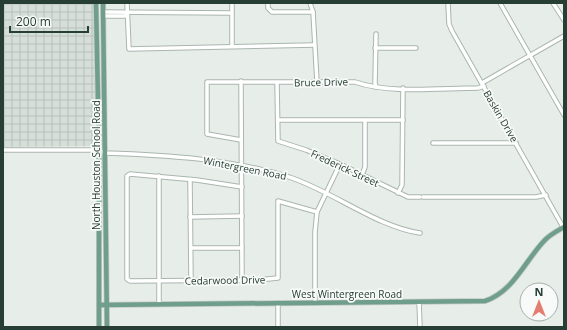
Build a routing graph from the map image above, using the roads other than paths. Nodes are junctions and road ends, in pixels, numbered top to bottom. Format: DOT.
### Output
graph roads {
  1 [pos="96,3"];
  2 [pos="103,3"];
  3 [pos="127,3"];
  4 [pos="232,3"];
  5 [pos="268,3"];
  6 [pos="310,3"];
  7 [pos="448,3"];
  8 [pos="500,3"];
  9 [pos="552,3"];
  10 [pos="313,12"];
  11 [pos="232,13"];
  12 [pos="96,14"];
  13 [pos="103,14"];
  14 [pos="127,14"];
  15 [pos="564,20"];
  16 [pos="376,34"];
  17 [pos="564,36"];
  18 [pos="314,45"];
  19 [pos="232,46"];
  20 [pos="375,48"];
  21 [pos="416,48"];
  22 [pos="530,56"];
  23 [pos="241,81"];
  24 [pos="316,82"];
  25 [pos="277,83"];
  26 [pos="483,85"];
  27 [pos="376,87"];
  28 [pos="403,88"];
  29 [pos="564,116"];
  30 [pos="278,120"];
  31 [pos="365,120"];
  32 [pos="403,120"];
  33 [pos="241,140"];
  34 [pos="433,143"];
  35 [pos="516,143"];
  36 [pos="3,150"];
  37 [pos="99,150"];
  38 [pos="105,153"];
  39 [pos="340,164"];
  40 [pos="242,167"];
  41 [pos="362,175"];
  42 [pos="159,176"];
  43 [pos="190,180"];
  44 [pos="242,187"];
  45 [pos="326,191"];
  46 [pos="398,193"];
  47 [pos="546,195"];
  48 [pos="317,212"];
  49 [pos="242,216"];
  50 [pos="190,217"];
  51 [pos="564,227"];
  52 [pos="420,233"];
  53 [pos="191,248"];
  54 [pos="242,248"];
  55 [pos="242,280"];
  56 [pos="159,281"];
  57 [pos="191,281"];
  58 [pos="419,302"];
  59 [pos="315,303"];
  60 [pos="159,304"];
  61 [pos="278,304"];
  62 [pos="99,305"];
  63 [pos="106,305"];
  64 [pos="99,327"];
  65 [pos="107,327"];
  66 [pos="278,327"];
  67 [pos="420,327"];
  1 -- 12 [label="main road, North Houston School Road"];
  2 -- 13 [label="main road, North Houston School Road"];
  3 -- 14 [label="street"];
  4 -- 11 [label="street"];
  5 -- 10 [label="street"];
  6 -- 10 [label="street"];
  7 -- 26 [label="street, Baskin Drive"];
  8 -- 22 [label="street"];
  9 -- 15 [label="street"];
  10 -- 18 [label="street"];
  11 -- 14 [label="street"];
  11 -- 19 [label="street"];
  12 -- 13 [label="main road"];
  12 -- 37 [label="main road, North Houston School Road"];
  13 -- 14 [label="street"];
  13 -- 38 [label="main road, North Houston School Road"];
  14 -- 19 [label="street"];
  16 -- 20 [label="street"];
  17 -- 22 [label="street, Bruce Drive"];
  18 -- 19 [label="street"];
  18 -- 24 [label="street"];
  20 -- 21 [label="street"];
  20 -- 27 [label="street"];
  22 -- 26 [label="street, Bruce Drive"];
  22 -- 29 [label="street"];
  23 -- 25 [label="street, Bruce Drive"];
  23 -- 33 [label="street"];
  23 -- 33 [label="street, Bruce Drive"];
  24 -- 25 [label="street, Bruce Drive"];
  24 -- 27 [label="street, Bruce Drive"];
  25 -- 30 [label="street, Frederick Street"];
  26 -- 28 [label="street, Bruce Drive"];
  26 -- 35 [label="street, Baskin Drive"];
  27 -- 28 [label="street, Bruce Drive"];
  28 -- 32 [label="street"];
  30 -- 31 [label="street"];
  30 -- 39 [label="street, Frederick Street"];
  31 -- 32 [label="street"];
  31 -- 41 [label="street"];
  32 -- 46 [label="street"];
  33 -- 40 [label="street"];
  34 -- 35 [label="street"];
  35 -- 47 [label="street, Baskin Drive"];
  36 -- 37 [label="street"];
  37 -- 38 [label="street"];
  37 -- 62 [label="main road, North Houston School Road"];
  38 -- 40 [label="street, Wintergreen Road"];
  38 -- 63 [label="main road, North Houston School Road"];
  39 -- 41 [label="street, Frederick Street"];
  39 -- 45 [label="street"];
  40 -- 44 [label="street"];
  40 -- 45 [label="street, Wintergreen Road"];
  41 -- 46 [label="street, Frederick Street"];
  42 -- 43 [label="street"];
  42 -- 56 [label="street"];
  42 -- 56 [label="street, Cedarwood Drive"];
  43 -- 44 [label="street"];
  43 -- 50 [label="street"];
  44 -- 49 [label="street"];
  45 -- 48 [label="street"];
  45 -- 52 [label="street, Wintergreen Road"];
  46 -- 47 [label="street, Frederick Street"];
  47 -- 51 [label="street, Baskin Drive"];
  48 -- 55 [label="street, Cedarwood Drive"];
  48 -- 59 [label="street"];
  49 -- 50 [label="street"];
  49 -- 54 [label="street"];
  50 -- 53 [label="street"];
  51 -- 58 [label="main road, West Wintergreen Road"];
  53 -- 54 [label="street"];
  53 -- 57 [label="street"];
  54 -- 55 [label="street"];
  55 -- 57 [label="street, Cedarwood Drive"];
  56 -- 57 [label="street, Cedarwood Drive"];
  56 -- 60 [label="street"];
  58 -- 59 [label="main road, West Wintergreen Road"];
  58 -- 67 [label="street"];
  59 -- 61 [label="main road, West Wintergreen Road"];
  60 -- 61 [label="main road, West Wintergreen Road"];
  60 -- 63 [label="main road, West Wintergreen Road"];
  61 -- 66 [label="street"];
  62 -- 63 [label="main road, West Wintergreen Road"];
  62 -- 64 [label="main road, North Houston School Road"];
  63 -- 65 [label="main road, North Houston School Road"];
}
